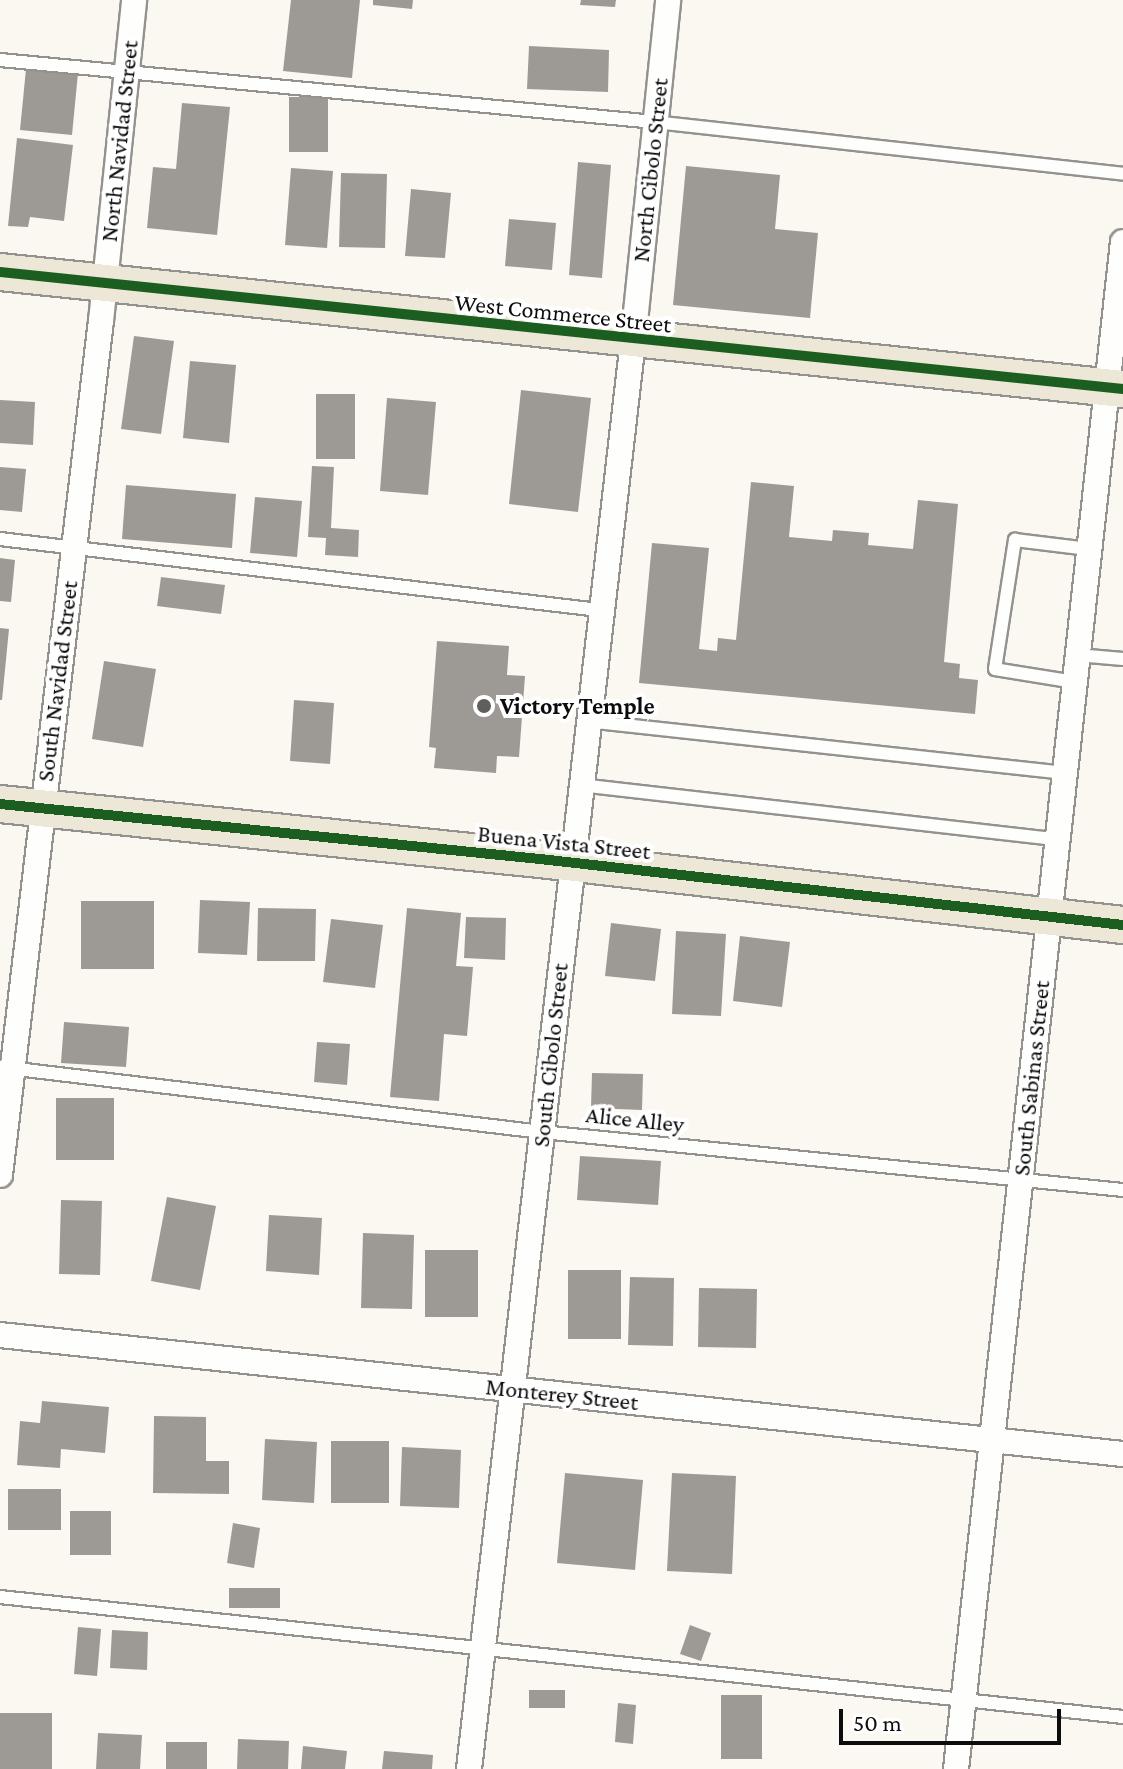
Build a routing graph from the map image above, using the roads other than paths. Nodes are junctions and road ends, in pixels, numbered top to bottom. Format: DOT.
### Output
graph roads {
  1 [pos="134,0"];
  2 [pos="668,0"];
  3 [pos="0,60"];
  4 [pos="126,74"];
  5 [pos="655,122"];
  6 [pos="1123,174"];
  7 [pos="1123,242"];
  8 [pos="0,272"];
  9 [pos="105,283"];
  10 [pos="633,341"];
  11 [pos="1115,388"];
  12 [pos="0,539"];
  13 [pos="72,546"];
  14 [pos="1088,549"];
  15 [pos="599,610"];
  16 [pos="1077,655"];
  17 [pos="1123,659"];
  18 [pos="1075,682"];
  19 [pos="587,721"];
  20 [pos="1065,773"];
  21 [pos="580,785"];
  22 [pos="0,804"];
  23 [pos="42,808"];
  24 [pos="1057,839"];
  25 [pos="571,863"];
  26 [pos="1048,918"];
  27 [pos="1123,925"];
  28 [pos="6,1067"];
  29 [pos="542,1132"];
  30 [pos="0,1175"];
  31 [pos="1021,1180"];
  32 [pos="1123,1190"];
  33 [pos="0,1335"];
  34 [pos="511,1389"];
  35 [pos="992,1440"];
  36 [pos="1123,1454"];
  37 [pos="0,1597"];
  38 [pos="482,1651"];
  39 [pos="964,1701"];
  40 [pos="1123,1717"];
  41 [pos="469,1769"];
  42 [pos="956,1769"];
  1 -- 4 [label="street, North Navidad Street"];
  2 -- 5 [label="street, North Cibolo Street"];
  3 -- 4 [label="lane"];
  4 -- 5 [label="lane"];
  4 -- 9 [label="street, North Navidad Street"];
  5 -- 6 [label="lane"];
  5 -- 10 [label="street, North Cibolo Street"];
  7 -- 11 [label="street, South Sabinas Street"];
  8 -- 9 [label="main road, West Commerce Street"];
  9 -- 10 [label="main road, West Commerce Street"];
  9 -- 13 [label="street, South Navidad Street"];
  10 -- 11 [label="main road, West Commerce Street"];
  10 -- 15 [label="street, South Cibolo Street"];
  11 -- 14 [label="street, South Sabinas Street"];
  12 -- 13 [label="lane"];
  13 -- 15 [label="lane"];
  13 -- 23 [label="street, South Navidad Street"];
  14 -- 16 [label="street, South Sabinas Street"];
  14 -- 18 [label="lane"];
  15 -- 19 [label="street, South Cibolo Street"];
  16 -- 17 [label="lane"];
  16 -- 18 [label="street, South Sabinas Street"];
  18 -- 20 [label="street, South Sabinas Street"];
  19 -- 20 [label="lane"];
  19 -- 21 [label="street, South Cibolo Street"];
  20 -- 24 [label="street, South Sabinas Street"];
  21 -- 24 [label="lane"];
  21 -- 25 [label="street, South Cibolo Street"];
  22 -- 23 [label="main road, Buena Vista Street"];
  23 -- 25 [label="main road, Buena Vista Street"];
  23 -- 28 [label="street, South Navidad Street"];
  24 -- 26 [label="street, South Sabinas Street"];
  25 -- 26 [label="main road, Buena Vista Street"];
  25 -- 29 [label="street, South Cibolo Street"];
  26 -- 27 [label="main road, Buena Vista Street"];
  26 -- 31 [label="street, South Sabinas Street"];
  28 -- 29 [label="lane, Alice Alley"];
  28 -- 30 [label="street, South Navidad Street"];
  29 -- 31 [label="lane, Alice Alley"];
  29 -- 34 [label="street, South Cibolo Street"];
  31 -- 32 [label="lane, Alice Alley"];
  31 -- 35 [label="street, South Sabinas Street"];
  33 -- 34 [label="street, Monterey Street"];
  34 -- 35 [label="street, Monterey Street"];
  34 -- 38 [label="street, South Cibolo Street"];
  35 -- 36 [label="street, Monterey Street"];
  35 -- 39 [label="street, South Sabinas Street"];
  37 -- 38 [label="lane"];
  38 -- 39 [label="lane"];
  38 -- 41 [label="street, South Cibolo Street"];
  39 -- 40 [label="lane"];
  39 -- 42 [label="street, South Sabinas Street"];
}
